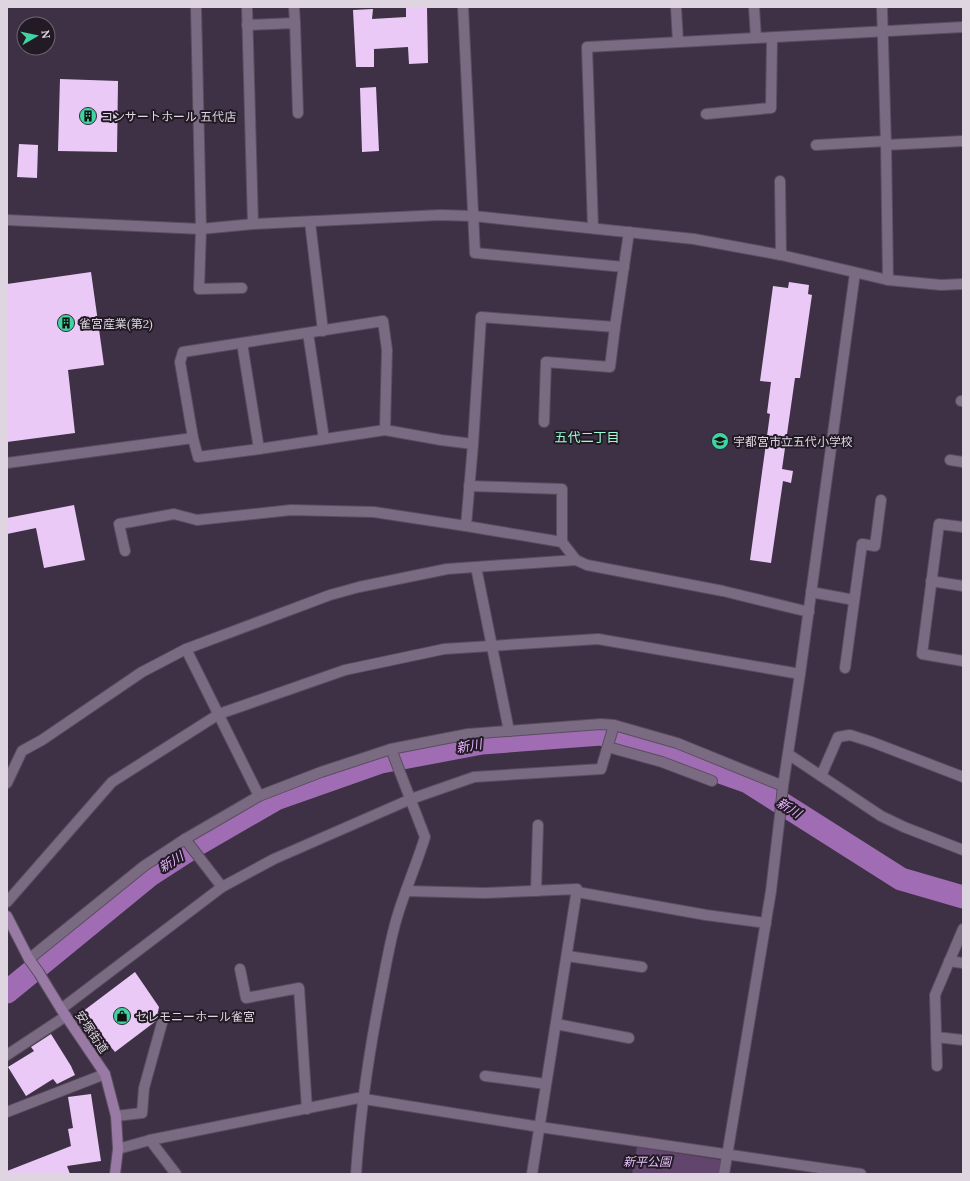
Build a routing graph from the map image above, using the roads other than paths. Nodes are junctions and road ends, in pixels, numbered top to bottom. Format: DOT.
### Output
graph roads {
  1 [pos="196,7"];
  2 [pos="247,7"];
  3 [pos="294,7"];
  4 [pos="463,7"];
  5 [pos="676,7"];
  6 [pos="754,7"];
  7 [pos="882,7"];
  8 [pos="295,23"];
  9 [pos="247,25"];
  10 [pos="963,27"];
  11 [pos="883,32"];
  12 [pos="756,38"];
  13 [pos="772,38"];
  14 [pos="678,42"];
  15 [pos="298,113"];
  16 [pos="706,114"];
  17 [pos="886,141"];
  18 [pos="963,141"];
  19 [pos="816,145"];
  20 [pos="780,181"];
  21 [pos="473,216"];
  22 [pos="7,220"];
  23 [pos="310,222"];
  24 [pos="253,224"];
  25 [pos="593,228"];
  26 [pos="201,229"];
  27 [pos="629,232"];
  28 [pos="781,256"];
  29 [pos="624,267"];
  30 [pos="855,273"];
  31 [pos="888,280"];
  32 [pos="963,284"];
  33 [pos="242,288"];
  34 [pos="615,327"];
  35 [pos="323,331"];
  36 [pos="308,333"];
  37 [pos="242,343"];
  38 [pos="544,422"];
  39 [pos="385,430"];
  40 [pos="193,438"];
  41 [pos="324,439"];
  42 [pos="473,444"];
  43 [pos="259,449"];
  44 [pos="950,460"];
  45 [pos="963,462"];
  46 [pos="7,463"];
  47 [pos="470,486"];
  48 [pos="881,500"];
  49 [pos="466,526"];
  50 [pos="963,527"];
  51 [pos="562,542"];
  52 [pos="125,551"];
  53 [pos="576,560"];
  54 [pos="476,567"];
  55 [pos="931,581"];
  56 [pos="963,586"];
  57 [pos="811,592"];
  58 [pos="854,600"];
  59 [pos="809,612"];
  60 [pos="493,646"];
  61 [pos="186,649"];
  62 [pos="963,661"];
  63 [pos="845,668"];
  64 [pos="800,674"];
  65 [pos="218,714"];
  66 [pos="509,731"];
  67 [pos="610,736"];
  68 [pos="392,752"];
  69 [pos="788,754"];
  70 [pos="821,776"];
  71 [pos="963,777"];
  72 [pos="712,781"];
  73 [pos="7,783"];
  74 [pos="783,791"];
  75 [pos="259,796"];
  76 [pos="411,799"];
  77 [pos="538,825"];
  78 [pos="186,841"];
  79 [pos="963,850"];
  80 [pos="222,887"];
  81 [pos="406,891"];
  82 [pos="536,891"];
  83 [pos="577,892"];
  84 [pos="7,902"];
  85 [pos="766,922"];
  86 [pos="8,923"];
  87 [pos="963,929"];
  88 [pos="567,956"];
  89 [pos="949,961"];
  90 [pos="31,962"];
  91 [pos="963,963"];
  92 [pos="642,967"];
  93 [pos="240,969"];
  94 [pos="64,1013"];
  95 [pos="162,1023"];
  96 [pos="556,1024"];
  97 [pos="936,1037"];
  98 [pos="629,1038"];
  99 [pos="963,1040"];
  100 [pos="7,1055"];
  101 [pos="936,1066"];
  102 [pos="105,1074"];
  103 [pos="485,1076"];
  104 [pos="546,1084"];
  105 [pos="363,1099"];
  106 [pos="307,1109"];
  107 [pos="7,1112"];
  108 [pos="116,1116"];
  109 [pos="540,1127"];
  110 [pos="150,1140"];
  111 [pos="118,1148"];
  112 [pos="727,1155"];
  113 [pos="115,1174"];
  114 [pos="176,1174"];
  115 [pos="356,1174"];
  116 [pos="532,1174"];
  117 [pos="724,1174"];
  118 [pos="861,1174"];
  1 -- 26 [label="street"];
  2 -- 9 [label="street"];
  3 -- 8 [label="street"];
  4 -- 21 [label="street"];
  5 -- 14 [label="street"];
  6 -- 12 [label="street"];
  7 -- 11 [label="street"];
  8 -- 9 [label="street"];
  8 -- 15 [label="street"];
  9 -- 24 [label="street"];
  10 -- 11 [label="street"];
  11 -- 13 [label="street"];
  11 -- 17 [label="street"];
  12 -- 13 [label="street"];
  12 -- 14 [label="street"];
  13 -- 16 [label="street"];
  14 -- 25 [label="street"];
  17 -- 18 [label="street"];
  17 -- 19 [label="street"];
  17 -- 31 [label="street"];
  20 -- 28 [label="street"];
  21 -- 23 [label="street"];
  21 -- 25 [label="street"];
  21 -- 29 [label="street"];
  22 -- 26 [label="street"];
  23 -- 24 [label="street"];
  23 -- 35 [label="street"];
  24 -- 26 [label="street"];
  25 -- 27 [label="street"];
  26 -- 33 [label="street"];
  27 -- 28 [label="street"];
  27 -- 29 [label="street"];
  28 -- 30 [label="street"];
  29 -- 34 [label="street"];
  30 -- 31 [label="street"];
  30 -- 57 [label="street"];
  31 -- 32 [label="street"];
  34 -- 38 [label="street"];
  34 -- 42 [label="street"];
  35 -- 36 [label="street"];
  35 -- 39 [label="street"];
  36 -- 37 [label="street"];
  36 -- 41 [label="street"];
  37 -- 40 [label="street"];
  37 -- 43 [label="street"];
  39 -- 41 [label="street"];
  39 -- 42 [label="street"];
  40 -- 43 [label="street"];
  40 -- 46 [label="street"];
  41 -- 43 [label="street"];
  42 -- 47 [label="street"];
  44 -- 45 [label="street"];
  47 -- 49 [label="street"];
  47 -- 51 [label="street"];
  48 -- 58 [label="street"];
  49 -- 51 [label="street"];
  49 -- 52 [label="street"];
  50 -- 55 [label="street"];
  51 -- 53 [label="street"];
  53 -- 54 [label="street"];
  53 -- 59 [label="street"];
  54 -- 60 [label="street"];
  54 -- 61 [label="street"];
  55 -- 56 [label="street"];
  55 -- 62 [label="street"];
  57 -- 58 [label="street"];
  57 -- 59 [label="street"];
  58 -- 63 [label="street"];
  59 -- 64 [label="street"];
  60 -- 64 [label="street"];
  60 -- 65 [label="street"];
  60 -- 66 [label="street"];
  61 -- 65 [label="street"];
  61 -- 73 [label="street"];
  64 -- 69 [label="street"];
  65 -- 75 [label="street"];
  65 -- 84 [label="street"];
  66 -- 67 [label="street"];
  66 -- 68 [label="street"];
  67 -- 72 [label="street"];
  67 -- 74 [label="street"];
  67 -- 76 [label="street"];
  68 -- 75 [label="street"];
  68 -- 76 [label="street"];
  69 -- 70 [label="street"];
  69 -- 74 [label="street"];
  70 -- 71 [label="street"];
  70 -- 79 [label="street"];
  74 -- 85 [label="street"];
  75 -- 78 [label="street"];
  76 -- 80 [label="street"];
  76 -- 81 [label="street"];
  77 -- 82 [label="street"];
  78 -- 80 [label="street"];
  78 -- 90 [label="street"];
  80 -- 94 [label="street"];
  81 -- 82 [label="street"];
  81 -- 105 [label="street"];
  82 -- 83 [label="street"];
  83 -- 85 [label="street"];
  83 -- 88 [label="street"];
  85 -- 112 [label="street"];
  86 -- 90 [label="main road, 安塚街道"];
  87 -- 89 [label="street"];
  88 -- 92 [label="street"];
  88 -- 96 [label="street"];
  89 -- 91 [label="street"];
  89 -- 97 [label="street"];
  90 -- 94 [label="main road, 安塚街道"];
  93 -- 106 [label="street"];
  94 -- 100 [label="street"];
  94 -- 102 [label="main road, 安塚街道"];
  95 -- 108 [label="street"];
  96 -- 98 [label="street"];
  96 -- 104 [label="street"];
  97 -- 99 [label="street"];
  97 -- 101 [label="street"];
  102 -- 107 [label="street"];
  102 -- 108 [label="main road, 安塚街道"];
  103 -- 104 [label="street"];
  104 -- 109 [label="street"];
  105 -- 106 [label="street"];
  105 -- 109 [label="street"];
  105 -- 115 [label="street"];
  106 -- 110 [label="street"];
  108 -- 111 [label="main road, 安塚街道"];
  109 -- 112 [label="street"];
  109 -- 116 [label="street"];
  110 -- 111 [label="street"];
  110 -- 114 [label="street"];
  111 -- 113 [label="main road, 安塚街道"];
  112 -- 117 [label="street"];
  112 -- 118 [label="street"];
}
